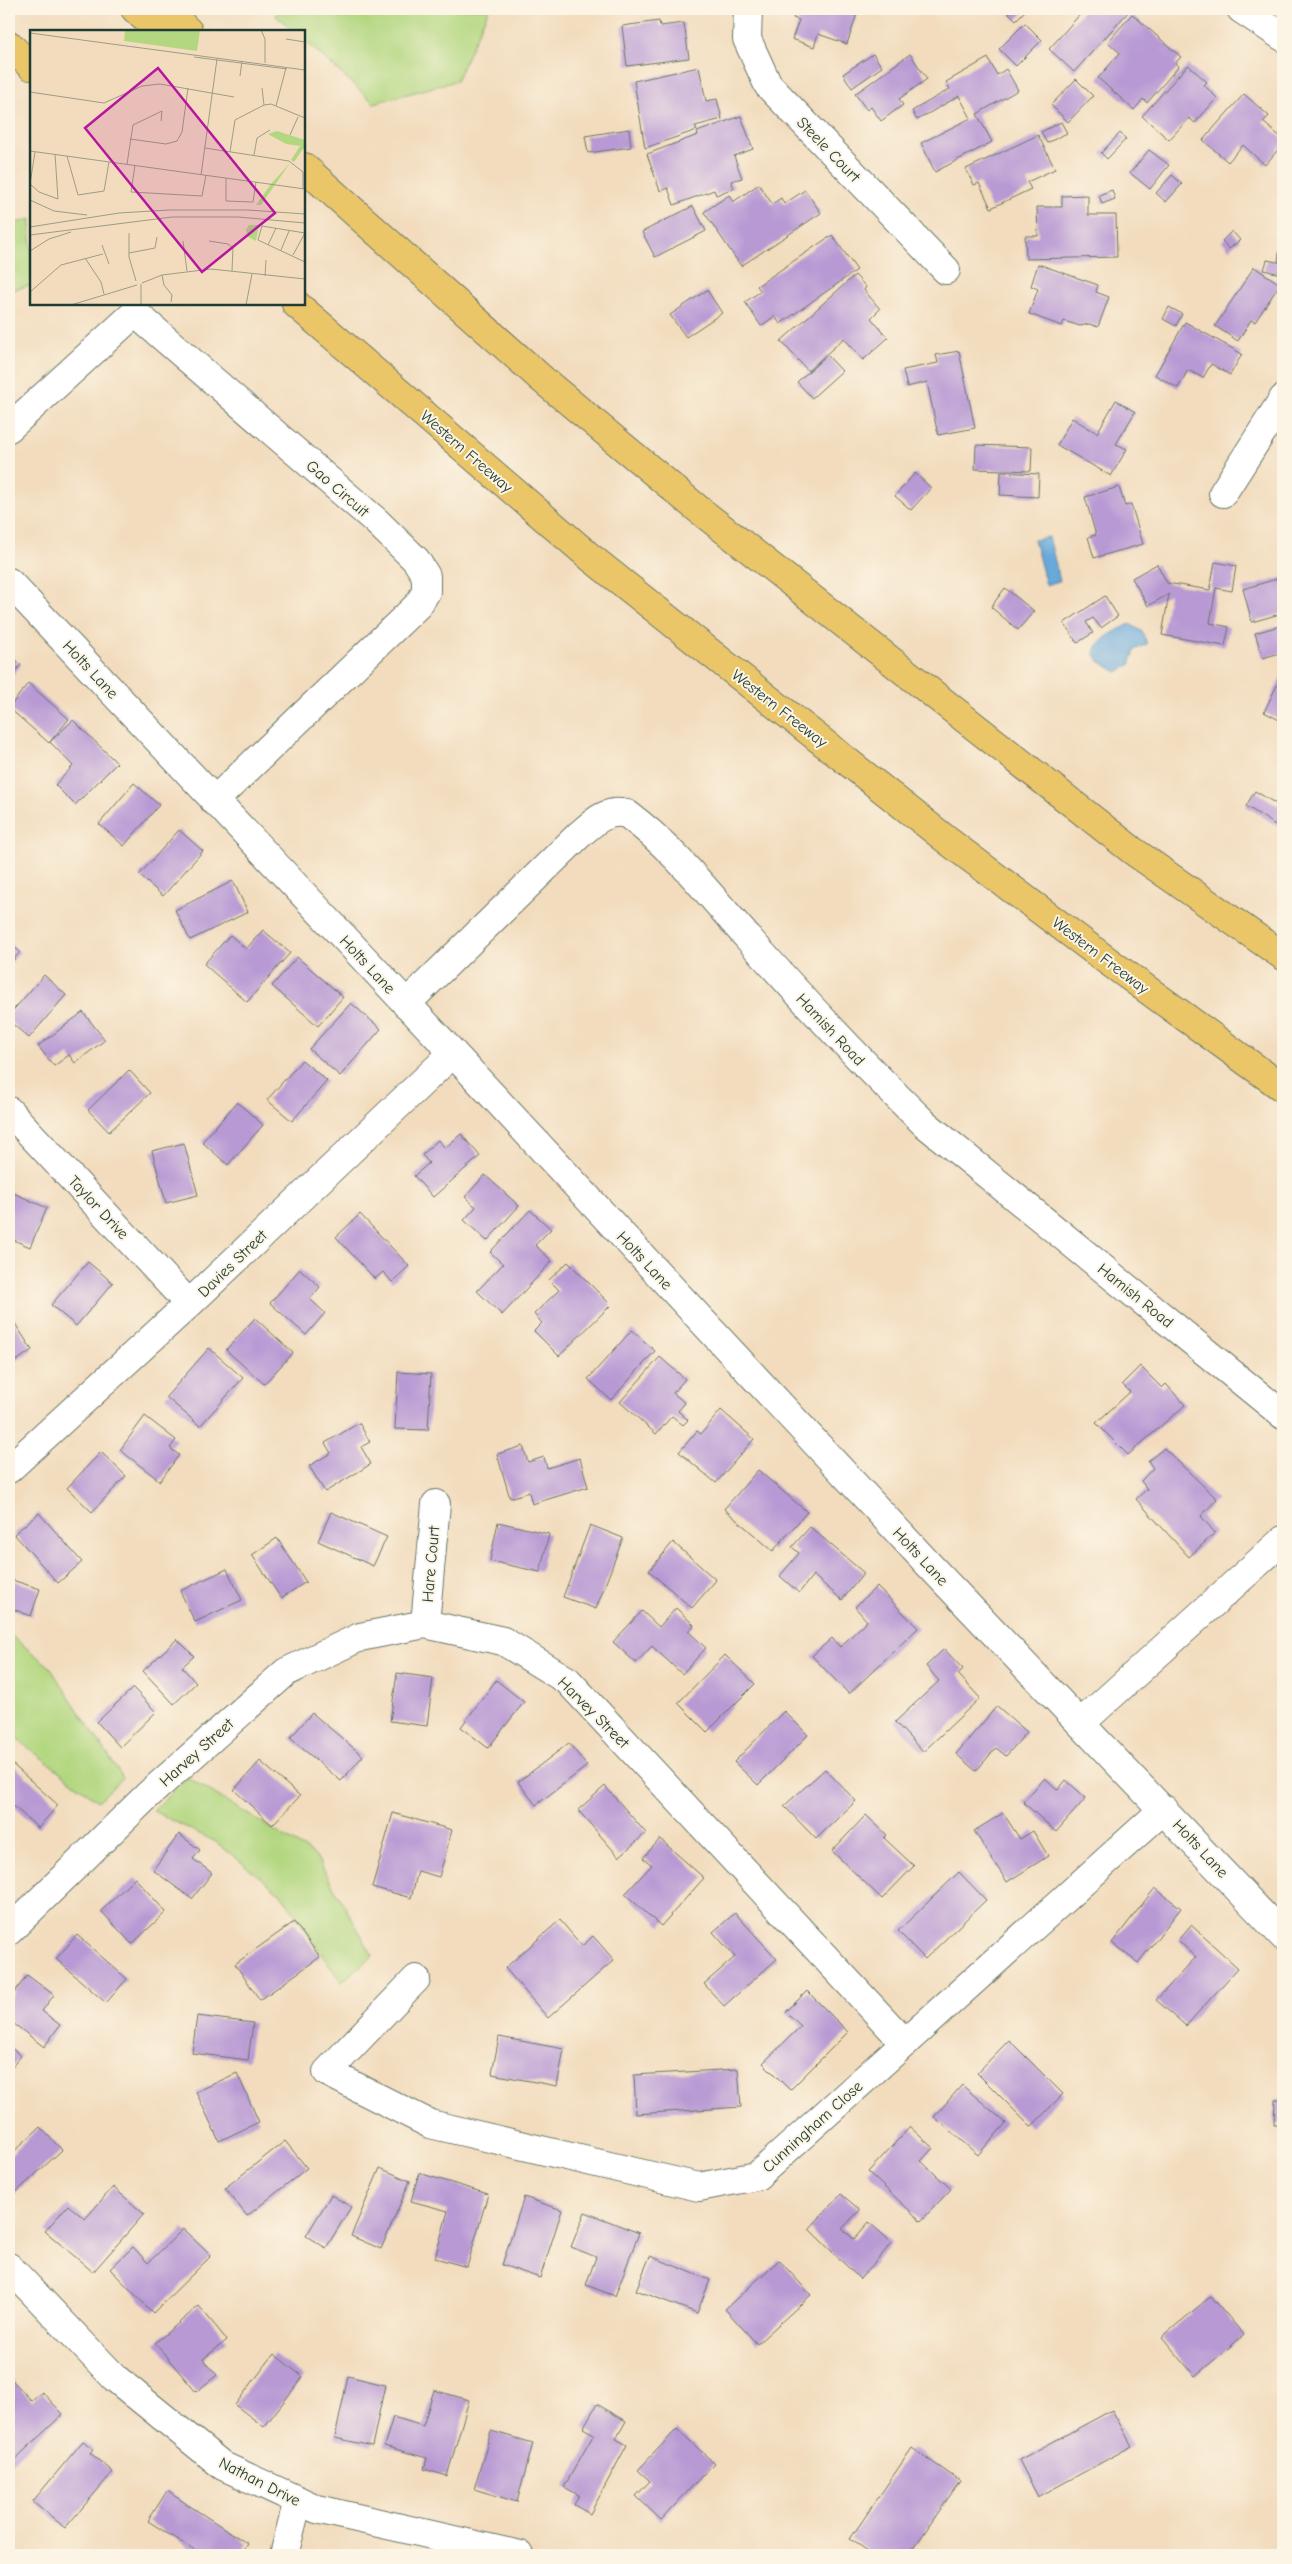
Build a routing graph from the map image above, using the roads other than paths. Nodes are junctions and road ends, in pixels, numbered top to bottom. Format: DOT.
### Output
graph roads {
  1 [pos="135,9"];
  2 [pos="166,9"];
  3 [pos="748,9"];
  4 [pos="1241,9"];
  5 [pos="157,30"];
  6 [pos="187,30"];
  7 [pos="1283,37"];
  8 [pos="9,45"];
  9 [pos="9,56"];
  10 [pos="30,65"];
  11 [pos="30,73"];
  12 [pos="305,164"];
  13 [pos="305,169"];
  14 [pos="326,188"];
  15 [pos="946,270"];
  16 [pos="297,305"];
  17 [pos="1283,399"];
  18 [pos="9,428"];
  19 [pos="1223,493"];
  20 [pos="9,582"];
  21 [pos="214,801"];
  22 [pos="1283,956"];
  23 [pos="406,1004"];
  24 [pos="453,1053"];
  25 [pos="1283,1088"];
  26 [pos="9,1111"];
  27 [pos="189,1304"];
  28 [pos="1283,1414"];
  29 [pos="9,1469"];
  30 [pos="436,1504"];
  31 [pos="1283,1540"];
  32 [pos="425,1624"];
  33 [pos="1081,1723"];
  34 [pos="1164,1809"];
  35 [pos="9,1931"];
  36 [pos="1283,1936"];
  37 [pos="416,1979"];
  38 [pos="905,2043"];
  39 [pos="9,2267"];
  40 [pos="298,2500"];
  41 [pos="284,2555"];
  42 [pos="520,2555"];
  1 -- 5 [label="highway"];
  2 -- 6 [label="highway"];
  3 -- 15 [label="street, Steele Court"];
  4 -- 7 [label="street"];
  8 -- 10 [label="highway"];
  9 -- 11 [label="highway"];
  12 -- 14 [label="highway"];
  13 -- 14 [label="highway"];
  14 -- 22 [label="highway"];
  16 -- 25 [label="highway, Western Freeway"];
  17 -- 19 [label="street"];
  18 -- 21 [label="street, Gao Circuit"];
  20 -- 21 [label="street, Holts Lane"];
  21 -- 23 [label="street, Holts Lane"];
  23 -- 24 [label="street, Holts Lane"];
  23 -- 28 [label="street, Hamish Road"];
  24 -- 27 [label="street, Davies Street"];
  24 -- 33 [label="street, Holts Lane"];
  26 -- 27 [label="street, Taylor Drive"];
  27 -- 29 [label="street, Davies Street"];
  30 -- 32 [label="street, Hare Court"];
  31 -- 33 [label="street"];
  32 -- 35 [label="street, Harvey Street"];
  32 -- 38 [label="street, Harvey Street"];
  33 -- 34 [label="street, Holts Lane"];
  34 -- 36 [label="street, Holts Lane"];
  34 -- 38 [label="street, Cunningham Close"];
  37 -- 38 [label="street, Cunningham Close"];
  39 -- 40 [label="street, Nathan Drive"];
  40 -- 41 [label="street"];
  40 -- 42 [label="street, Nathan Drive"];
}
